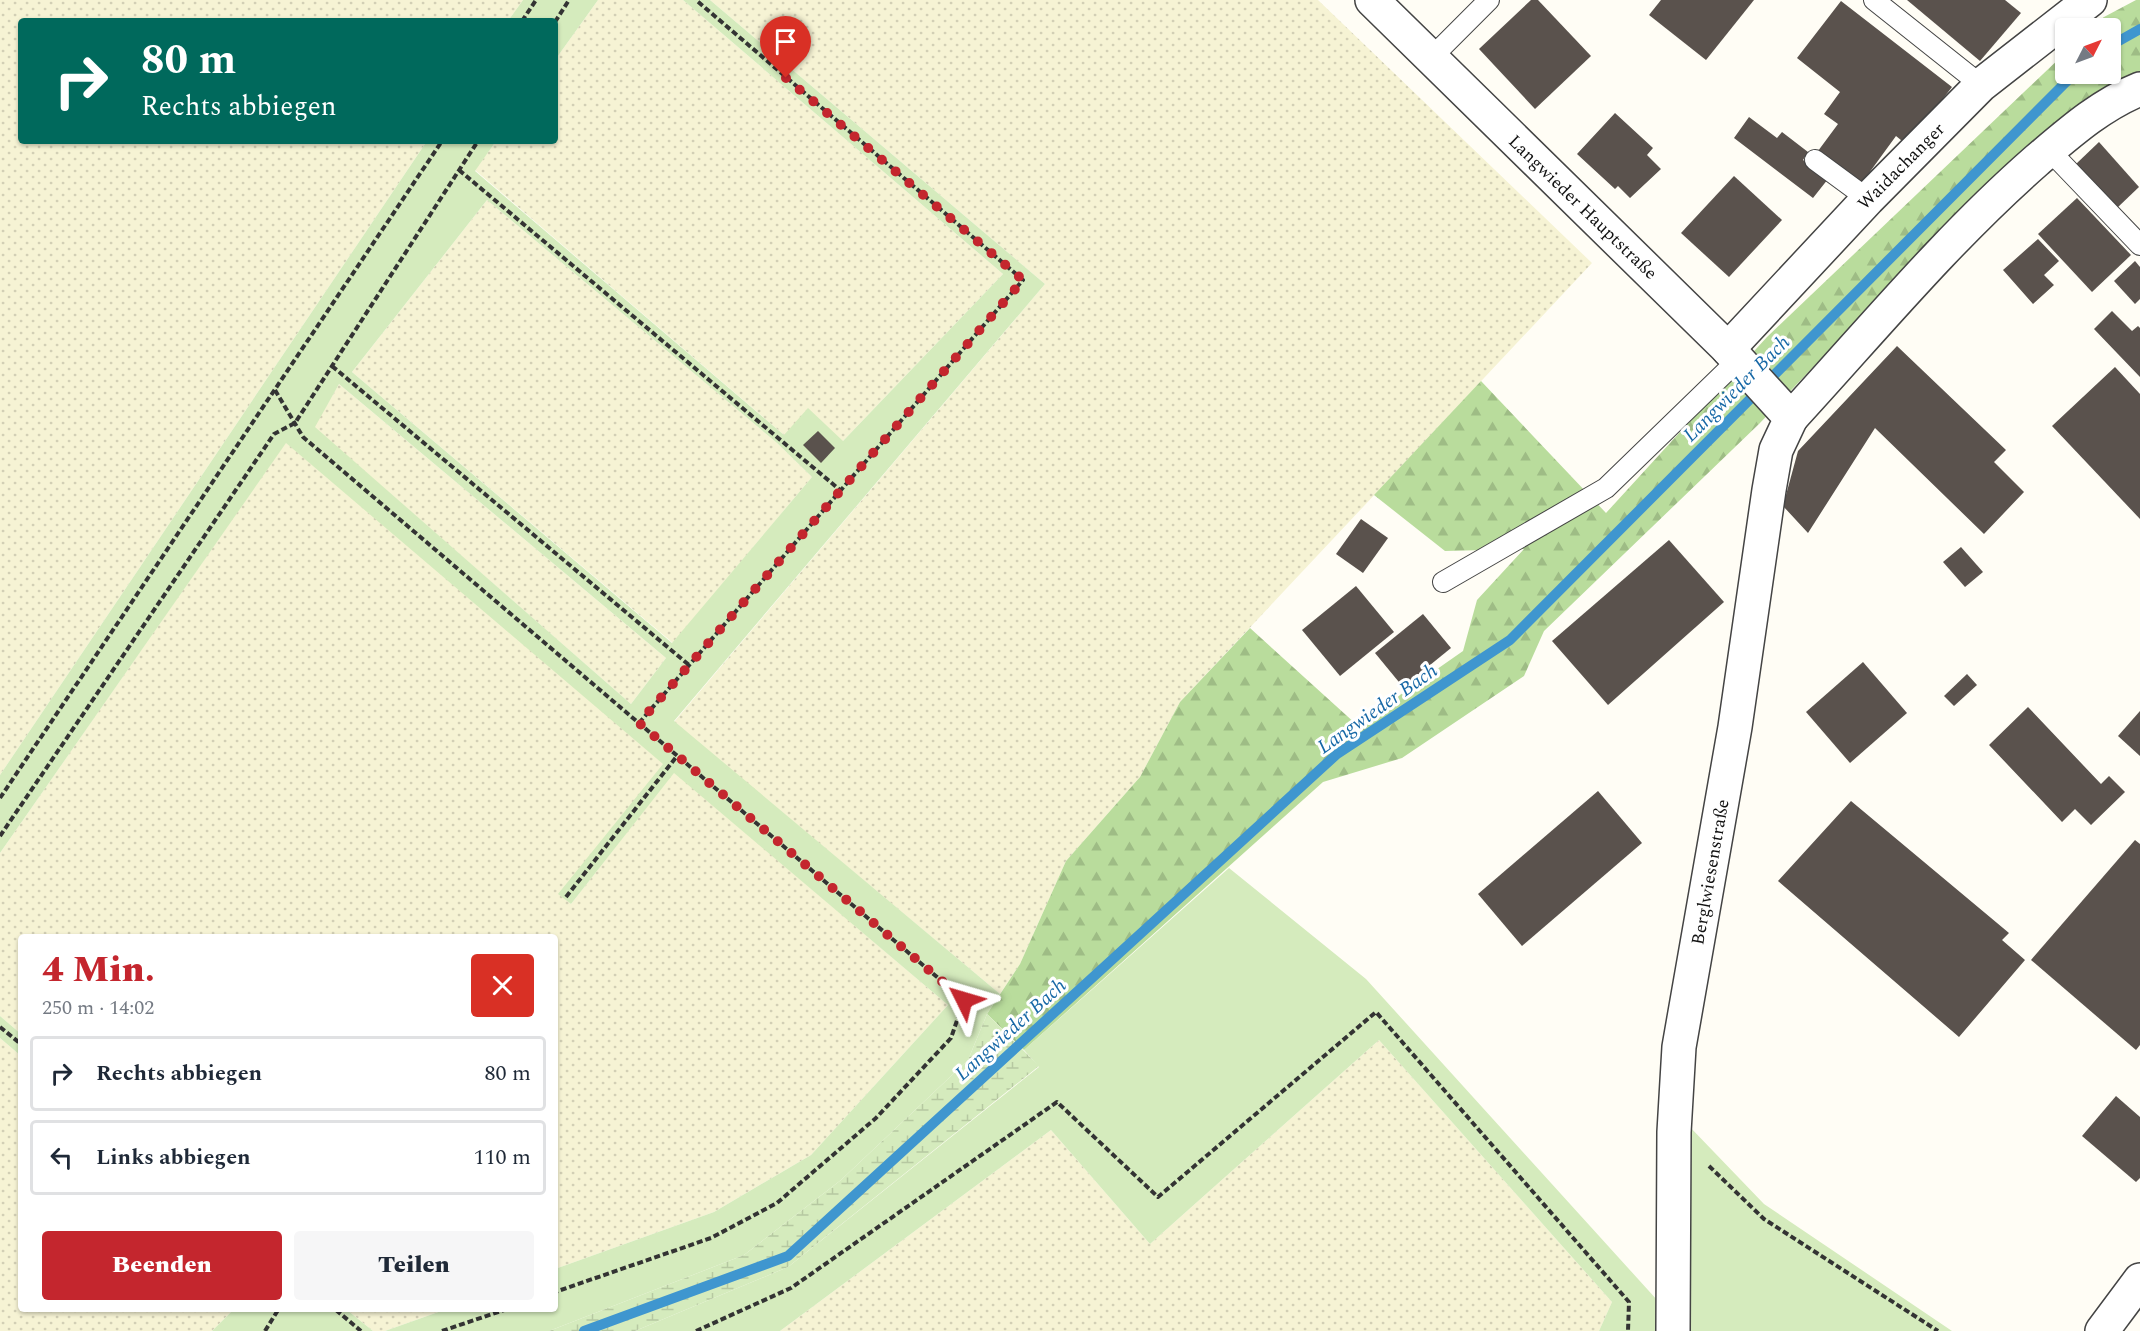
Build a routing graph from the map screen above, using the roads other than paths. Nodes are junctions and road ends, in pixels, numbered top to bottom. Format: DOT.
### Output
graph roads {
  1 [pos="1372,0"];
  2 [pos="1489,0"];
  3 [pos="1874,0"];
  4 [pos="2090,0"];
  5 [pos="1431,58"];
  6 [pos="1981,85"];
  7 [pos="2140,89"];
  8 [pos="2049,150"];
  9 [pos="1815,160"];
  10 [pos="1868,200"];
  11 [pos="2140,245"];
  12 [pos="1733,355"];
  13 [pos="1785,412"];
  14 [pos="1443,582"];
  15 [pos="2140,1280"];
  16 [pos="1673,1331"];
  17 [pos="2102,1331"];
  1 -- 5 [label="street, Langwieder Hauptstraße"];
  2 -- 5 [label="lane"];
  3 -- 6 [label="lane"];
  4 -- 6 [label="street, Waidachanger"];
  5 -- 12 [label="street, Langwieder Hauptstraße"];
  6 -- 10 [label="street, Waidachanger"];
  7 -- 8 [label="street"];
  8 -- 11 [label="lane"];
  8 -- 13 [label="street"];
  9 -- 10 [label="lane"];
  10 -- 12 [label="street, Waidachanger"];
  12 -- 13 [label="street, Langwieder Hauptstraße"];
  12 -- 14 [label="lane"];
  13 -- 16 [label="street, Berglwiesenstraße"];
  15 -- 17 [label="street"];
}
